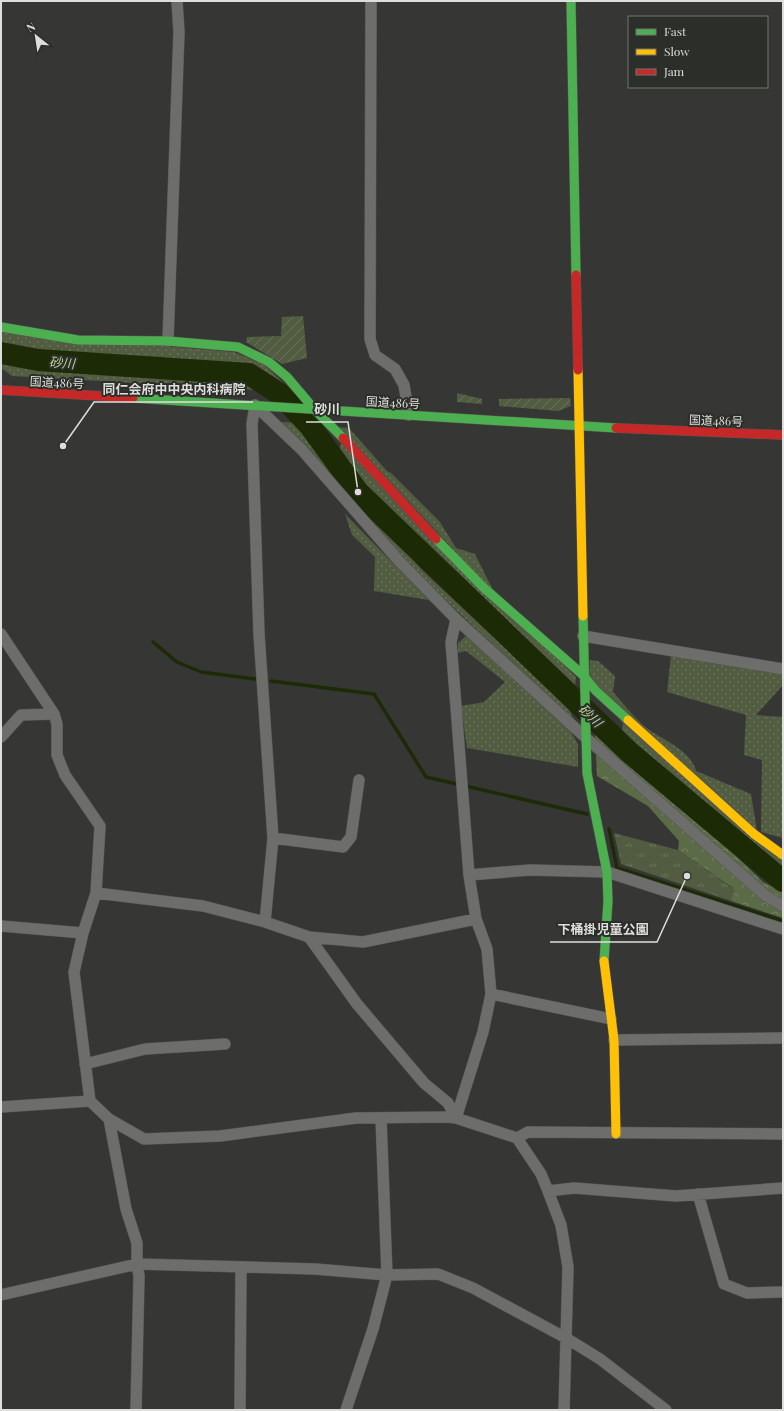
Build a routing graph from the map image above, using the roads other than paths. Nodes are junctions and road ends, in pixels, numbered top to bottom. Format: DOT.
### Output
graph roads {
  1 [pos="177,1"];
  2 [pos="370,1"];
  3 [pos="571,1"];
  4 [pos="1,326"];
  5 [pos="168,341"];
  6 [pos="1,390"];
  7 [pos="255,405"];
  8 [pos="315,410"];
  9 [pos="409,415"];
  10 [pos="581,426"];
  11 [pos="783,435"];
  12 [pos="456,619"];
  13 [pos="1,634"];
  14 [pos="583,636"];
  15 [pos="783,669"];
  16 [pos="583,675"];
  17 [pos="54,714"];
  18 [pos="1,737"];
  19 [pos="585,737"];
  20 [pos="359,780"];
  21 [pos="273,838"];
  22 [pos="783,856"];
  23 [pos="607,872"];
  24 [pos="469,875"];
  25 [pos="96,894"];
  26 [pos="783,906"];
  27 [pos="476,919"];
  28 [pos="265,922"];
  29 [pos="1,926"];
  30 [pos="783,929"];
  31 [pos="83,933"];
  32 [pos="309,937"];
  33 [pos="491,994"];
  34 [pos="611,1019"];
  35 [pos="783,1038"];
  36 [pos="614,1040"];
  37 [pos="225,1044"];
  38 [pos="85,1064"];
  39 [pos="90,1101"];
  40 [pos="1,1107"];
  41 [pos="382,1118"];
  42 [pos="456,1118"];
  43 [pos="109,1119"];
  44 [pos="616,1134"];
  45 [pos="783,1134"];
  46 [pos="517,1138"];
  47 [pos="783,1188"];
  48 [pos="548,1190"];
  49 [pos="698,1194"];
  50 [pos="137,1264"];
  51 [pos="241,1267"];
  52 [pos="387,1275"];
  53 [pos="783,1292"];
  54 [pos="1,1295"];
  55 [pos="566,1338"];
  56 [pos="136,1410"];
  57 [pos="240,1410"];
  58 [pos="346,1410"];
  59 [pos="564,1410"];
  60 [pos="666,1410"];
  1 -- 5 [label="street"];
  2 -- 9 [label="street"];
  3 -- 10 [label="main road"];
  4 -- 5 [label="main road"];
  5 -- 8 [label="main road"];
  6 -- 7 [label="main road, 国道486号"];
  7 -- 8 [label="main road, 国道486号"];
  7 -- 12 [label="street"];
  7 -- 21 [label="street"];
  8 -- 9 [label="main road, 国道486号"];
  8 -- 16 [label="main road"];
  9 -- 10 [label="main road, 国道486号"];
  10 -- 11 [label="main road, 国道486号"];
  10 -- 14 [label="main road"];
  12 -- 19 [label="street"];
  12 -- 24 [label="street"];
  13 -- 17 [label="street"];
  14 -- 15 [label="street"];
  14 -- 16 [label="main road"];
  16 -- 19 [label="main road"];
  16 -- 22 [label="main road"];
  17 -- 18 [label="street"];
  17 -- 25 [label="street"];
  19 -- 23 [label="main road"];
  19 -- 26 [label="street"];
  20 -- 21 [label="street"];
  21 -- 28 [label="street"];
  23 -- 24 [label="street"];
  23 -- 30 [label="street"];
  23 -- 34 [label="main road"];
  24 -- 27 [label="street"];
  25 -- 28 [label="street"];
  25 -- 31 [label="street"];
  27 -- 32 [label="street"];
  27 -- 33 [label="street"];
  28 -- 32 [label="street"];
  29 -- 31 [label="street"];
  31 -- 38 [label="street"];
  32 -- 42 [label="street"];
  33 -- 34 [label="street"];
  33 -- 42 [label="street"];
  34 -- 36 [label="main road"];
  35 -- 36 [label="street"];
  36 -- 44 [label="main road"];
  37 -- 38 [label="street"];
  38 -- 39 [label="street"];
  39 -- 40 [label="street"];
  39 -- 43 [label="street"];
  41 -- 42 [label="street"];
  41 -- 43 [label="street"];
  41 -- 52 [label="street"];
  42 -- 46 [label="street"];
  43 -- 50 [label="street"];
  44 -- 45 [label="street"];
  44 -- 46 [label="street"];
  46 -- 48 [label="street"];
  47 -- 49 [label="street"];
  48 -- 49 [label="street"];
  48 -- 55 [label="street"];
  49 -- 53 [label="street"];
  50 -- 51 [label="street"];
  50 -- 54 [label="street"];
  50 -- 56 [label="street"];
  51 -- 52 [label="street"];
  51 -- 57 [label="street"];
  52 -- 55 [label="street"];
  52 -- 58 [label="street"];
  55 -- 59 [label="street"];
  55 -- 60 [label="street"];
}
